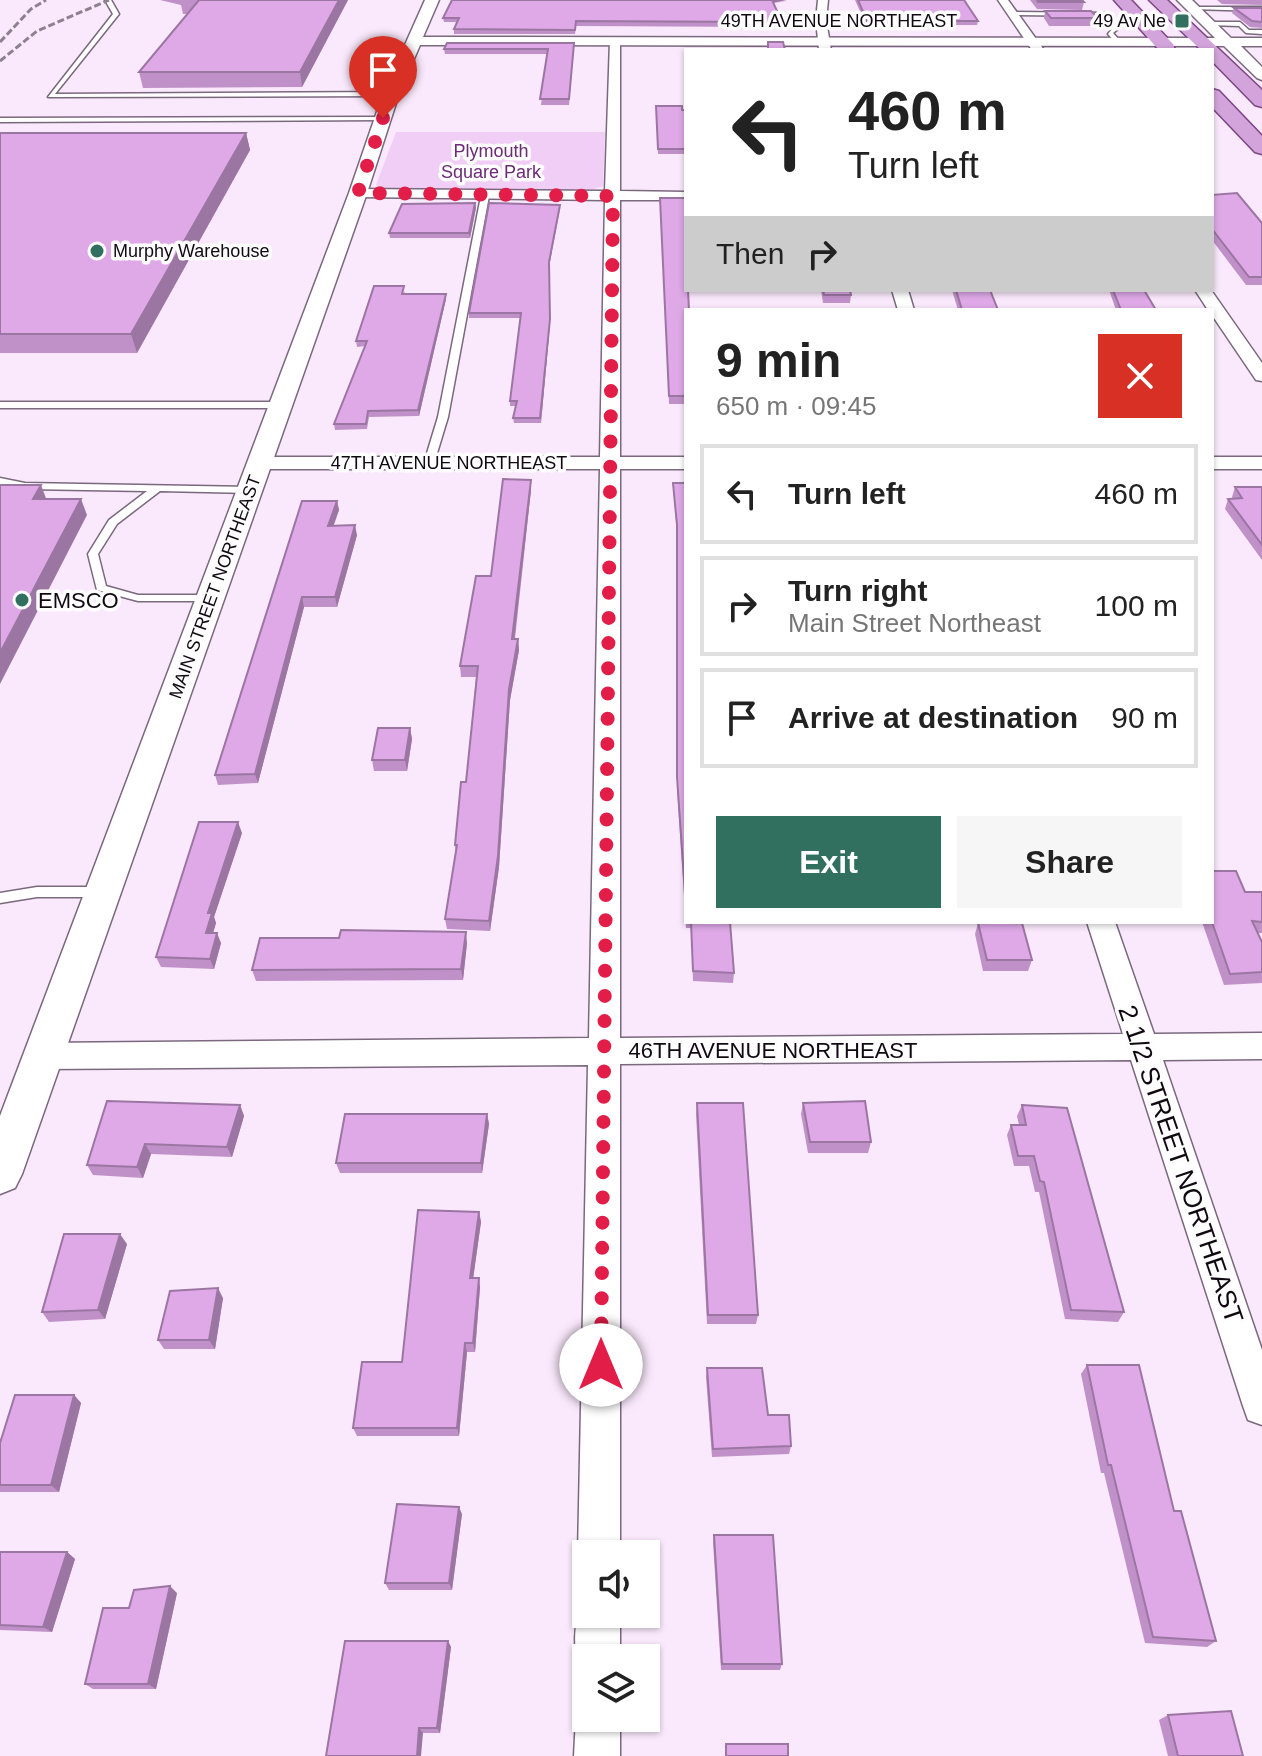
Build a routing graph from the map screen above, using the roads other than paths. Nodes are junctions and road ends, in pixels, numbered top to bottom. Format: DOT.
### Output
graph roads {
  1 [pos="108,0"];
  2 [pos="432,0"];
  3 [pos="823,0"];
  4 [pos="1003,0"];
  5 [pos="1122,0"];
  6 [pos="1157,0"];
  7 [pos="1188,4"];
  8 [pos="1097,7"];
  9 [pos="1262,9"];
  10 [pos="1013,14"];
  11 [pos="1103,14"];
  12 [pos="1262,32"];
  13 [pos="416,41"];
  14 [pos="614,42"];
  15 [pos="1118,42"];
  16 [pos="1212,42"];
  17 [pos="1262,42"];
  18 [pos="1170,45"];
  19 [pos="823,46"];
  20 [pos="1036,46"];
  21 [pos="1262,75"];
  22 [pos="1214,97"];
  23 [pos="1262,101"];
  24 [pos="387,106"];
  25 [pos="0,120"];
  26 [pos="1262,148"];
  27 [pos="358,193"];
  28 [pos="485,196"];
  29 [pos="613,196"];
  30 [pos="684,196"];
  31 [pos="1204,292"];
  32 [pos="1262,376"];
  33 [pos="0,405"];
  34 [pos="282,405"];
  35 [pos="261,463"];
  36 [pos="429,463"];
  37 [pos="610,463"];
  38 [pos="684,463"];
  39 [pos="1214,463"];
  40 [pos="1262,463"];
  41 [pos="0,481"];
  42 [pos="158,488"];
  43 [pos="251,490"];
  44 [pos="211,598"];
  45 [pos="103,892"];
  46 [pos="0,898"];
  47 [pos="1102,924"];
  48 [pos="1262,1046"];
  49 [pos="1140,1047"];
  50 [pos="604,1051"];
  51 [pos="43,1056"];
  52 [pos="0,1174"];
  53 [pos="1262,1406"];
  54 [pos="599,1540"];
  55 [pos="598,1732"];
  56 [pos="597,1756"];
  1 -- 24 [label="lane"];
  2 -- 13 [label="street, MAIN STREET NORTHEAST"];
  3 -- 19 [label="street"];
  4 -- 10 [label="street"];
  5 -- 18 [label="main road"];
  6 -- 16 [label="main road"];
  7 -- 9 [label="lane"];
  7 -- 16 [label="street"];
  8 -- 11 [label="lane"];
  10 -- 11 [label="lane"];
  10 -- 20 [label="street"];
  11 -- 15 [label="lane"];
  12 -- 16 [label="lane"];
  13 -- 14 [label="street, 49TH AVENUE NORTHEAST"];
  13 -- 24 [label="street, MAIN STREET NORTHEAST"];
  14 -- 19 [label="street, 49TH AVENUE NORTHEAST"];
  14 -- 29 [label="street"];
  15 -- 18 [label="street, 49TH AVENUE NORTHEAST"];
  15 -- 20 [label="street, 49TH AVENUE NORTHEAST"];
  16 -- 17 [label="street, 49TH AVENUE NORTHEAST"];
  16 -- 18 [label="street, 49TH AVENUE NORTHEAST"];
  16 -- 21 [label="street"];
  16 -- 23 [label="main road"];
  19 -- 20 [label="street, 49TH AVENUE NORTHEAST"];
  22 -- 26 [label="main road"];
  24 -- 25 [label="lane"];
  24 -- 27 [label="street, MAIN STREET NORTHEAST"];
  27 -- 28 [label="street"];
  27 -- 34 [label="street, MAIN STREET NORTHEAST"];
  28 -- 29 [label="street"];
  28 -- 36 [label="lane"];
  29 -- 30 [label="street"];
  29 -- 37 [label="street"];
  31 -- 32 [label="street"];
  33 -- 34 [label="lane"];
  34 -- 35 [label="street, MAIN STREET NORTHEAST"];
  35 -- 36 [label="street, 47TH AVENUE NORTHEAST"];
  35 -- 43 [label="street, MAIN STREET NORTHEAST"];
  36 -- 37 [label="street, 47TH AVENUE NORTHEAST"];
  37 -- 38 [label="street, 47TH AVENUE NORTHEAST"];
  37 -- 50 [label="street"];
  39 -- 40 [label="street"];
  41 -- 42 [label="lane"];
  42 -- 43 [label="lane"];
  42 -- 44 [label="lane"];
  43 -- 44 [label="street, MAIN STREET NORTHEAST"];
  44 -- 45 [label="street, MAIN STREET NORTHEAST"];
  45 -- 46 [label="lane"];
  45 -- 51 [label="street, MAIN STREET NORTHEAST"];
  47 -- 49 [label="street, 2 1/2 STREET NORTHEAST"];
  48 -- 49 [label="street, 46TH AVENUE NORTHEAST"];
  49 -- 50 [label="street, 46TH AVENUE NORTHEAST"];
  49 -- 53 [label="street, 2 1/2 STREET NORTHEAST"];
  50 -- 51 [label="street, 46TH AVENUE NORTHEAST"];
  50 -- 54 [label="street"];
  51 -- 52 [label="street, MAIN STREET NORTHEAST"];
  55 -- 56 [label="street"];
}
